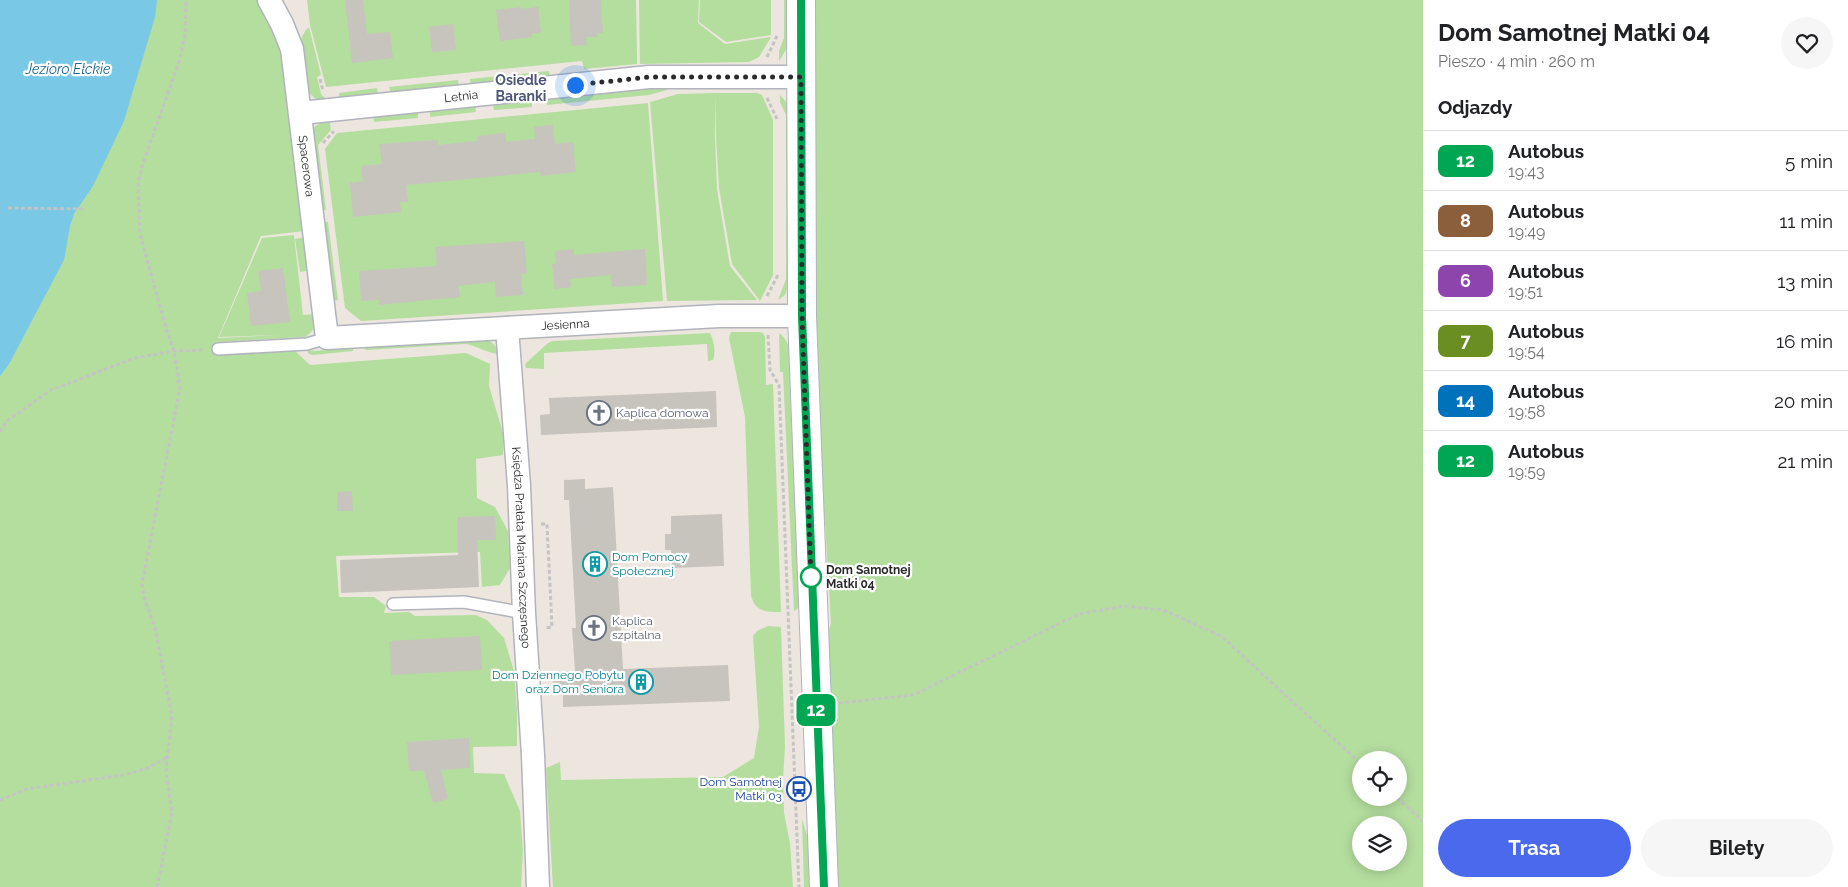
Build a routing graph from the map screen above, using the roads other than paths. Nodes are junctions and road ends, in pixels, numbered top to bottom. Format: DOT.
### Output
graph roads {
  1 [pos="269,0"];
  2 [pos="801,0"];
  3 [pos="801,77"];
  4 [pos="301,113"];
  5 [pos="802,316"];
  6 [pos="507,328"];
  7 [pos="327,338"];
  8 [pos="218,349"];
  9 [pos="393,604"];
  10 [pos="524,613"];
  11 [pos="538,887"];
  12 [pos="824,887"];
  1 -- 4 [label="street, Spacerowa"];
  2 -- 3 [label="street"];
  3 -- 4 [label="street, Letnia"];
  3 -- 5 [label="street"];
  4 -- 7 [label="street, Spacerowa"];
  5 -- 6 [label="street, Jesienna"];
  5 -- 12 [label="street"];
  6 -- 7 [label="street, Jesienna"];
  6 -- 10 [label="street, Księdza Prałata Mariana Szczęsnego"];
  7 -- 8 [label="lane"];
  9 -- 10 [label="lane"];
  10 -- 11 [label="street, Księdza Prałata Mariana Szczęsnego"];
}
